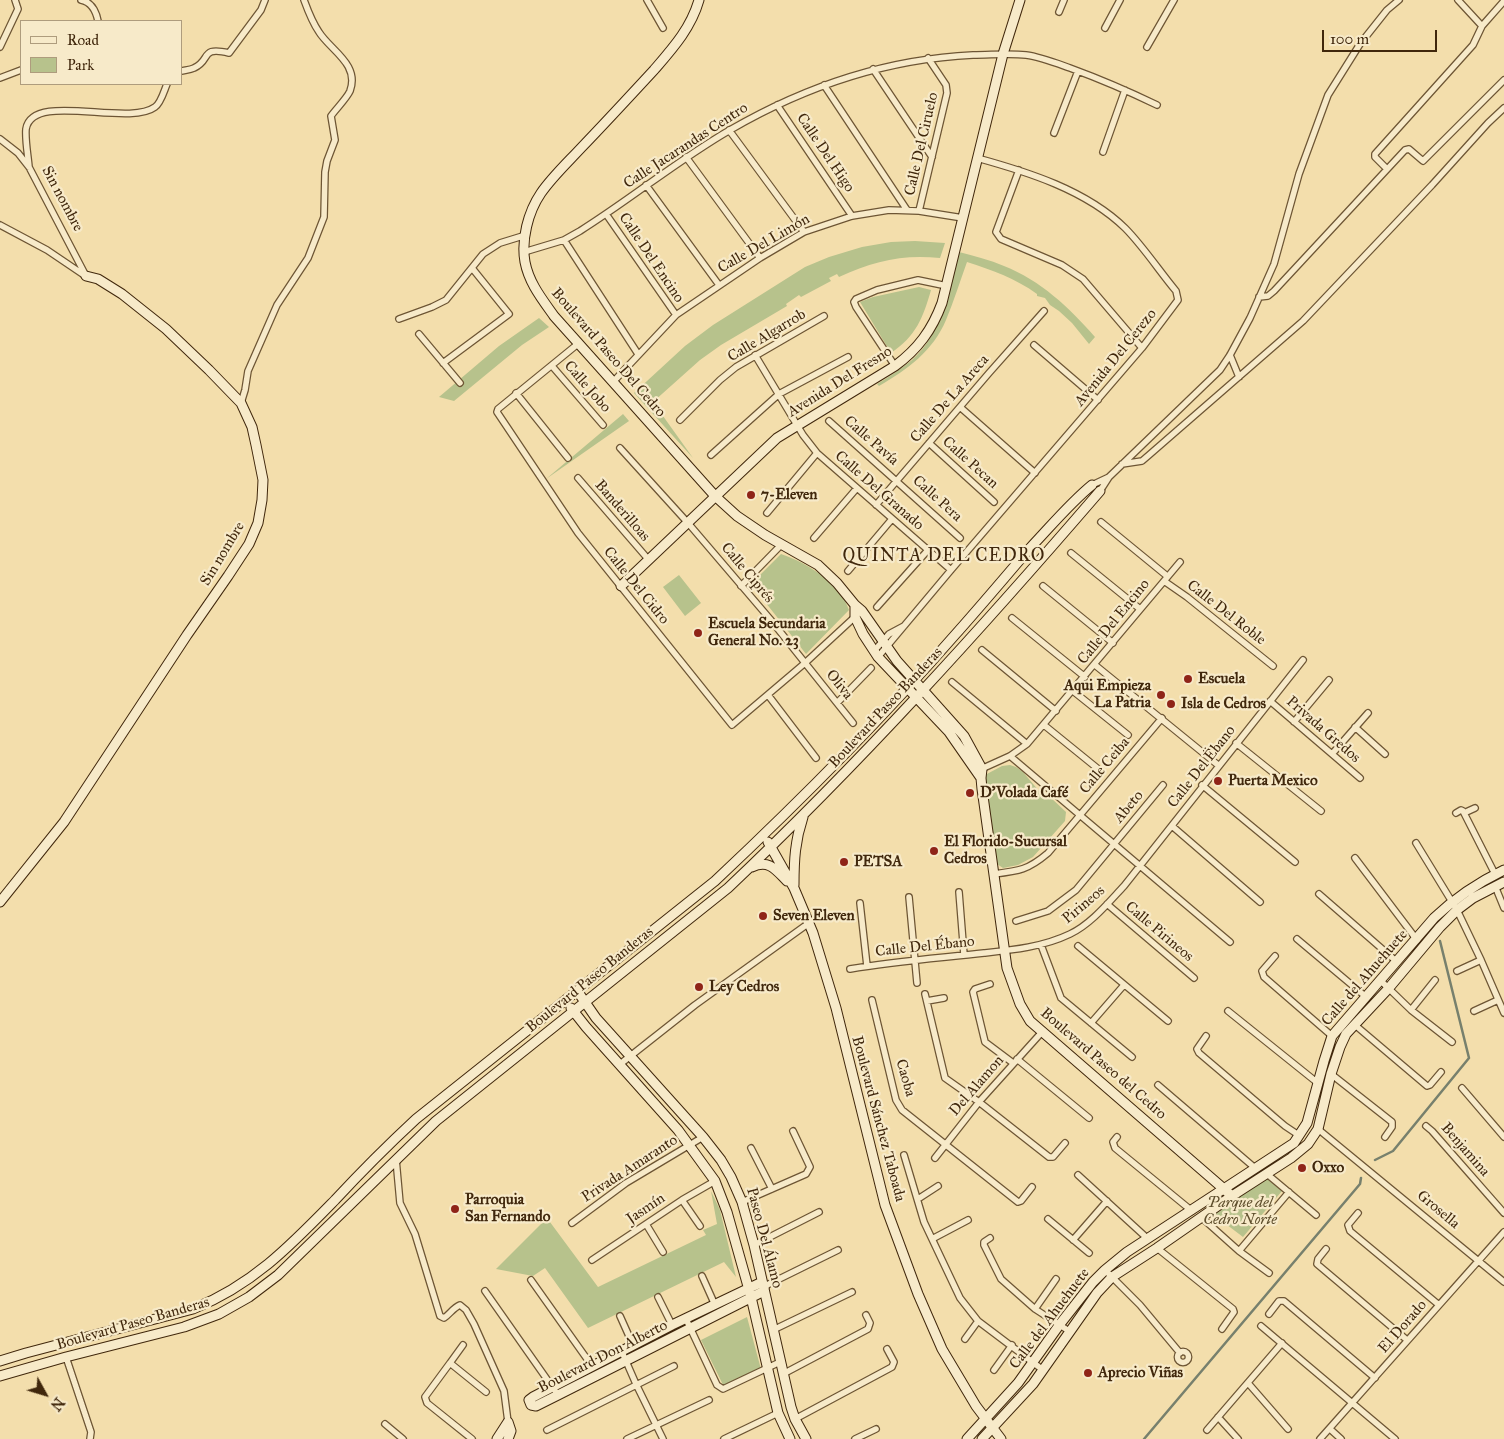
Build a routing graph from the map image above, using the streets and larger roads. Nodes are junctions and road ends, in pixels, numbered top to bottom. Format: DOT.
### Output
graph roads {
  1 [pos="15,0"];
  2 [pos="81,0"];
  3 [pos="265,0"];
  4 [pos="304,0"];
  5 [pos="648,0"];
  6 [pos="699,0"];
  7 [pos="1020,0"];
  8 [pos="1064,0"];
  9 [pos="1120,0"];
  10 [pos="1174,0"];
  11 [pos="1399,0"];
  12 [pos="1458,0"];
  13 [pos="1504,1"];
  14 [pos="1059,12"];
  15 [pos="98,20"];
  16 [pos="1482,26"];
  17 [pos="662,28"];
  18 [pos="1105,28"];
  19 [pos="0,47"];
  20 [pos="1147,47"];
  21 [pos="1003,54"];
  22 [pos="928,58"];
  23 [pos="873,69"];
  24 [pos="20,70"];
  25 [pos="182,71"];
  26 [pos="1078,72"];
  27 [pos="0,78"];
  28 [pos="1504,80"];
  29 [pos="167,85"];
  30 [pos="824,85"];
  31 [pos="1125,90"];
  32 [pos="777,105"];
  33 [pos="1157,105"];
  34 [pos="1504,108"];
  35 [pos="729,130"];
  36 [pos="1054,133"];
  37 [pos="0,139"];
  38 [pos="1103,152"];
  39 [pos="686,157"];
  40 [pos="932,157"];
  41 [pos="977,158"];
  42 [pos="29,167"];
  43 [pos="1387,169"];
  44 [pos="1020,170"];
  45 [pos="646,185"];
  46 [pos="907,210"];
  47 [pos="919,211"];
  48 [pos="606,214"];
  49 [pos="852,216"];
  50 [pos="963,218"];
  51 [pos="0,225"];
  52 [pos="804,232"];
  53 [pos="526,235"];
  54 [pos="564,240"];
  55 [pos="524,252"];
  56 [pos="760,258"];
  57 [pos="472,268"];
  58 [pos="86,276"];
  59 [pos="719,285"];
  60 [pos="947,286"];
  61 [pos="1260,297"];
  62 [pos="1044,311"];
  63 [pos="676,316"];
  64 [pos="824,316"];
  65 [pos="399,318"];
  66 [pos="419,334"];
  67 [pos="579,343"];
  68 [pos="1034,345"];
  69 [pos="1142,348"];
  70 [pos="638,354"];
  71 [pos="755,355"];
  72 [pos="1230,355"];
  73 [pos="848,358"];
  74 [pos="443,363"];
  75 [pos="552,366"];
  76 [pos="895,366"];
  77 [pos="1239,377"];
  78 [pos="613,382"];
  79 [pos="460,383"];
  80 [pos="516,393"];
  81 [pos="779,394"];
  82 [pos="1098,400"];
  83 [pos="241,403"];
  84 [pos="960,407"];
  85 [pos="680,420"];
  86 [pos="830,421"];
  87 [pos="603,425"];
  88 [pos="797,425"];
  89 [pos="929,443"];
  90 [pos="620,448"];
  91 [pos="817,453"];
  92 [pos="711,455"];
  93 [pos="568,458"];
  94 [pos="1122,464"];
  95 [pos="1036,473"];
  96 [pos="1109,477"];
  97 [pos="578,478"];
  98 [pos="896,480"];
  99 [pos="1092,485"];
  100 [pos="857,488"];
  101 [pos="1100,491"];
  102 [pos="715,496"];
  103 [pos="994,502"];
  104 [pos="876,505"];
  105 [pos="767,513"];
  106 [pos="892,519"];
  107 [pos="1101,522"];
  108 [pos="688,523"];
  109 [pos="814,538"];
  110 [pos="960,538"];
  111 [pos="782,544"];
  112 [pos="928,550"];
  113 [pos="1071,553"];
  114 [pos="648,559"];
  115 [pos="1180,562"];
  116 [pos="952,570"];
  117 [pos="848,571"];
  118 [pos="1166,578"];
  119 [pos="621,586"];
  120 [pos="741,586"];
  121 [pos="1043,586"];
  122 [pos="877,607"];
  123 [pos="858,608"];
  124 [pos="1140,609"];
  125 [pos="854,617"];
  126 [pos="1012,618"];
  127 [pos="1113,643"];
  128 [pos="884,645"];
  129 [pos="982,650"];
  130 [pos="876,654"];
  131 [pos="1303,660"];
  132 [pos="805,663"];
  133 [pos="1095,664"];
  134 [pos="1273,666"];
  135 [pos="871,668"];
  136 [pos="1085,677"];
  137 [pos="914,680"];
  138 [pos="1329,680"];
  139 [pos="952,682"];
  140 [pos="906,688"];
  141 [pos="924,691"];
  142 [pos="1073,691"];
  143 [pos="768,695"];
  144 [pos="916,698"];
  145 [pos="1270,701"];
  146 [pos="837,703"];
  147 [pos="1056,711"];
  148 [pos="1368,713"];
  149 [pos="1162,718"];
  150 [pos="1294,722"];
  151 [pos="853,723"];
  152 [pos="1044,725"];
  153 [pos="1355,727"];
  154 [pos="1128,735"];
  155 [pos="1236,743"];
  156 [pos="1027,744"];
  157 [pos="1332,754"];
  158 [pos="1385,754"];
  159 [pos="1010,756"];
  160 [pos="816,758"];
  161 [pos="1218,765"];
  162 [pos="1097,768"];
  163 [pos="980,773"];
  164 [pos="1360,778"];
  165 [pos="1163,785"];
  166 [pos="1202,785"];
  167 [pos="1475,808"];
  168 [pos="1321,811"];
  169 [pos="1456,813"];
  170 [pos="1464,813"];
  171 [pos="804,814"];
  172 [pos="1080,816"];
  173 [pos="1172,826"];
  174 [pos="764,836"];
  175 [pos="1416,843"];
  176 [pos="1114,844"];
  177 [pos="772,847"];
  178 [pos="1355,858"];
  179 [pos="1295,862"];
  180 [pos="1140,866"];
  181 [pos="748,869"];
  182 [pos="1504,870"];
  183 [pos="994,874"];
  184 [pos="1495,874"];
  185 [pos="1504,882"];
  186 [pos="1495,886"];
  187 [pos="794,888"];
  188 [pos="959,892"];
  189 [pos="1319,894"];
  190 [pos="909,897"];
  191 [pos="1451,901"];
  192 [pos="0,902"];
  193 [pos="1260,902"];
  194 [pos="860,903"];
  195 [pos="1107,904"];
  196 [pos="1504,908"];
  197 [pos="1458,910"];
  198 [pos="1016,921"];
  199 [pos="809,923"];
  200 [pos="1297,939"];
  201 [pos="1417,940"];
  202 [pos="1230,942"];
  203 [pos="1042,945"];
  204 [pos="1078,946"];
  205 [pos="1003,951"];
  206 [pos="964,955"];
  207 [pos="1275,956"];
  208 [pos="1481,960"];
  209 [pos="915,961"];
  210 [pos="1396,961"];
  211 [pos="867,966"];
  212 [pos="850,968"];
  213 [pos="1457,971"];
  214 [pos="1194,978"];
  215 [pos="1380,980"];
  216 [pos="1435,980"];
  217 [pos="917,983"];
  218 [pos="990,984"];
  219 [pos="1124,985"];
  220 [pos="1388,990"];
  221 [pos="578,992"];
  222 [pos="925,994"];
  223 [pos="1366,996"];
  224 [pos="944,998"];
  225 [pos="872,1000"];
  226 [pos="1498,1000"];
  227 [pos="566,1001"];
  228 [pos="927,1001"];
  229 [pos="585,1003"];
  230 [pos="1411,1010"];
  231 [pos="1474,1011"];
  232 [pos="574,1012"];
  233 [pos="1228,1012"];
  234 [pos="1504,1012"];
  235 [pos="1168,1022"];
  236 [pos="1091,1023"];
  237 [pos="1355,1025"];
  238 [pos="1042,1032"];
  239 [pos="1206,1036"];
  240 [pos="1332,1036"];
  241 [pos="1452,1042"];
  242 [pos="630,1056"];
  243 [pos="1132,1057"];
  244 [pos="1015,1061"];
  245 [pos="620,1065"];
  246 [pos="1441,1072"];
  247 [pos="1331,1074"];
  248 [pos="1319,1084"];
  249 [pos="1158,1085"];
  250 [pos="1462,1088"];
  251 [pos="980,1102"];
  252 [pos="1090,1118"];
  253 [pos="689,1121"];
  254 [pos="1426,1126"];
  255 [pos="1318,1129"];
  256 [pos="678,1130"];
  257 [pos="793,1131"];
  258 [pos="1300,1136"];
  259 [pos="703,1137"];
  260 [pos="1385,1137"];
  261 [pos="1504,1137"];
  262 [pos="1117,1138"];
  263 [pos="944,1144"];
  264 [pos="1065,1144"];
  265 [pos="690,1146"];
  266 [pos="751,1148"];
  267 [pos="904,1155"];
  268 [pos="935,1158"];
  269 [pos="396,1159"];
  270 [pos="1256,1168"];
  271 [pos="1266,1174"];
  272 [pos="1078,1175"];
  273 [pos="715,1181"];
  274 [pos="938,1186"];
  275 [pos="1032,1187"];
  276 [pos="1225,1188"];
  277 [pos="772,1189"];
  278 [pos="1289,1192"];
  279 [pos="1232,1196"];
  280 [pos="918,1199"];
  281 [pos="682,1200"];
  282 [pos="1107,1201"];
  283 [pos="742,1202"];
  284 [pos="1192,1211"];
  285 [pos="820,1212"];
  286 [pos="1358,1213"];
  287 [pos="1504,1213"];
  288 [pos="1316,1215"];
  289 [pos="1201,1217"];
  290 [pos="1048,1219"];
  291 [pos="968,1220"];
  292 [pos="572,1223"];
  293 [pos="646,1224"];
  294 [pos="700,1226"];
  295 [pos="1504,1232"];
  296 [pos="990,1238"];
  297 [pos="1148,1239"];
  298 [pos="932,1240"];
  299 [pos="1073,1240"];
  300 [pos="754,1245"];
  301 [pos="1157,1248"];
  302 [pos="1326,1249"];
  303 [pos="838,1250"];
  304 [pos="1239,1251"];
  305 [pos="663,1252"];
  306 [pos="1089,1253"];
  307 [pos="592,1260"];
  308 [pos="1479,1261"];
  309 [pos="1105,1270"];
  310 [pos="1269,1273"];
  311 [pos="702,1276"];
  312 [pos="1112,1277"];
  313 [pos="1056,1279"];
  314 [pos="531,1280"];
  315 [pos="1504,1282"];
  316 [pos="764,1286"];
  317 [pos="485,1291"];
  318 [pos="750,1292"];
  319 [pos="852,1292"];
  320 [pos="658,1297"];
  321 [pos="715,1305"];
  322 [pos="1439,1305"];
  323 [pos="1035,1308"];
  324 [pos="1269,1314"];
  325 [pos="866,1315"];
  326 [pos="620,1316"];
  327 [pos="686,1319"];
  328 [pos="978,1321"];
  329 [pos="1060,1324"];
  330 [pos="672,1325"];
  331 [pos="1261,1326"];
  332 [pos="690,1328"];
  333 [pos="1222,1329"];
  334 [pos="773,1330"];
  335 [pos="1069,1330"];
  336 [pos="965,1339"];
  337 [pos="1406,1340"];
  338 [pos="1282,1343"];
  339 [pos="463,1345"];
  340 [pos="633,1345"];
  341 [pos="1012,1345"];
  342 [pos="886,1349"];
  343 [pos="622,1352"];
  344 [pos="1180,1353"];
  345 [pos="66,1357"];
  346 [pos="0,1361"];
  347 [pos="626,1362"];
  348 [pos="780,1362"];
  349 [pos="1034,1362"];
  350 [pos="450,1363"];
  351 [pos="592,1366"];
  352 [pos="674,1366"];
  353 [pos="767,1368"];
  354 [pos="994,1370"];
  355 [pos="1043,1370"];
  356 [pos="783,1374"];
  357 [pos="0,1376"];
  358 [pos="1375,1378"];
  359 [pos="1248,1383"];
  360 [pos="636,1384"];
  361 [pos="553,1387"];
  362 [pos="486,1392"];
  363 [pos="558,1396"];
  364 [pos="710,1400"];
  365 [pos="1354,1403"];
  366 [pos="976,1406"];
  367 [pos="778,1413"];
  368 [pos="1218,1417"];
  369 [pos="986,1418"];
  370 [pos="795,1419"];
  371 [pos="508,1422"];
  372 [pos="386,1424"];
  373 [pos="656,1425"];
  374 [pos="979,1426"];
  375 [pos="993,1428"];
  376 [pos="876,1429"];
  377 [pos="1330,1429"];
  378 [pos="547,1430"];
  379 [pos="1207,1430"];
  380 [pos="1288,1430"];
  381 [pos="90,1439"];
  382 [pos="403,1439"];
  383 [pos="472,1439"];
  384 [pos="497,1439"];
  385 [pos="508,1439"];
  386 [pos="627,1439"];
  387 [pos="663,1439"];
  388 [pos="724,1439"];
  389 [pos="790,1439"];
  390 [pos="806,1439"];
  391 [pos="855,1439"];
  392 [pos="967,1439"];
  393 [pos="982,1439"];
  394 [pos="1001,1439"];
  395 [pos="1238,1439"];
  396 [pos="1320,1439"];
  397 [pos="1341,1439"];
  398 [pos="1395,1439"];
  1 -- 19 [label="street"];
  2 -- 15 [label="street"];
  3 -- 25 [label="street"];
  4 -- 83 [label="street"];
  5 -- 17 [label="street"];
  6 -- 53 [label="street, Boulevard Paseo Del Cedro"];
  7 -- 21 [label="street, Avenida Del Fresno"];
  8 -- 14 [label="street"];
  9 -- 18 [label="street"];
  10 -- 20 [label="street"];
  11 -- 61 [label="street, Boulevard Paseo Banderas"];
  12 -- 16 [label="street"];
  13 -- 16 [label="street"];
  16 -- 43 [label="street"];
  21 -- 22 [label="street, Calle Jacarandas Centro"];
  21 -- 26 [label="street, Calle Jacarandas Centro"];
  21 -- 41 [label="street, Avenida Del Fresno"];
  22 -- 23 [label="street, Calle Jacarandas Centro"];
  22 -- 40 [label="street, Calle Del Ciruelo"];
  23 -- 30 [label="street, Calle Jacarandas Centro"];
  23 -- 40 [label="street"];
  24 -- 27 [label="street"];
  26 -- 31 [label="street, Calle Jacarandas Centro"];
  26 -- 36 [label="street"];
  28 -- 43 [label="street"];
  29 -- 42 [label="street"];
  30 -- 32 [label="street, Calle Jacarandas Centro"];
  30 -- 46 [label="street"];
  31 -- 33 [label="street, Calle Jacarandas Centro"];
  31 -- 38 [label="street"];
  32 -- 35 [label="street, Calle Jacarandas Centro"];
  32 -- 49 [label="street, Calle Del Higo"];
  34 -- 77 [label="street"];
  35 -- 39 [label="street, Calle Jacarandas Centro"];
  35 -- 52 [label="street"];
  37 -- 42 [label="street, Sin nombre"];
  39 -- 45 [label="street, Calle Jacarandas Centro"];
  39 -- 56 [label="street"];
  40 -- 47 [label="street, Calle Del Ciruelo"];
  41 -- 44 [label="street, Avenida Del Cerezo"];
  41 -- 50 [label="street, Avenida Del Fresno"];
  42 -- 58 [label="street, Sin nombre"];
  43 -- 61 [label="street"];
  44 -- 69 [label="street"];
  44 -- 69 [label="street, Avenida Del Cerezo"];
  45 -- 48 [label="street, Calle Jacarandas Centro"];
  45 -- 59 [label="street"];
  46 -- 47 [label="street, Calle Del Limón"];
  46 -- 49 [label="street, Calle Del Limón"];
  47 -- 50 [label="street, Calle Del Limón"];
  48 -- 54 [label="street, Calle Jacarandas Centro"];
  48 -- 63 [label="street, Calle Del Encino"];
  49 -- 52 [label="street, Calle Del Limón"];
  50 -- 60 [label="street, Avenida Del Fresno"];
  51 -- 58 [label="street"];
  52 -- 56 [label="street, Calle Del Limón"];
  53 -- 55 [label="street, Boulevard Paseo Del Cedro"];
  53 -- 57 [label="street"];
  54 -- 55 [label="street, Calle Jacarandas Centro"];
  54 -- 70 [label="street"];
  55 -- 67 [label="street, Boulevard Paseo Del Cedro"];
  56 -- 59 [label="street, Calle Del Limón"];
  57 -- 65 [label="street"];
  57 -- 74 [label="street"];
  58 -- 83 [label="street, Sin nombre"];
  59 -- 63 [label="street, Calle Del Limón"];
  60 -- 76 [label="street, Avenida Del Fresno"];
  60 -- 76 [label="street"];
  61 -- 72 [label="street, Boulevard Paseo Banderas"];
  62 -- 84 [label="street, Calle De La Areca"];
  63 -- 70 [label="street, Calle Del Limón"];
  64 -- 71 [label="street, Calle Algarrob"];
  66 -- 74 [label="street"];
  67 -- 75 [label="street, Calle Del Cidro"];
  67 -- 78 [label="street, Boulevard Paseo Del Cedro"];
  68 -- 82 [label="street"];
  69 -- 82 [label="street, Avenida Del Cerezo"];
  70 -- 78 [label="street, Calle Del Limón"];
  71 -- 81 [label="street, Calle Del Granado"];
  71 -- 85 [label="street, Calle Algarrob"];
  72 -- 77 [label="street"];
  72 -- 94 [label="street, Boulevard Paseo Banderas"];
  73 -- 81 [label="street"];
  74 -- 79 [label="street"];
  75 -- 80 [label="street, Calle Del Cidro"];
  75 -- 87 [label="street, Calle Jobo"];
  76 -- 88 [label="street, Avenida Del Fresno"];
  77 -- 94 [label="street"];
  78 -- 102 [label="street, Boulevard Paseo Del Cedro"];
  80 -- 93 [label="street"];
  80 -- 119 [label="street, Calle Del Cidro"];
  81 -- 88 [label="street, Calle Del Granado"];
  81 -- 92 [label="street"];
  82 -- 95 [label="street, Avenida Del Cerezo"];
  83 -- 192 [label="street, Sin nombre"];
  84 -- 89 [label="street, Calle De La Areca"];
  84 -- 95 [label="street"];
  86 -- 98 [label="street, Calle Pavía"];
  88 -- 91 [label="street, Calle Del Granado"];
  88 -- 102 [label="street, Avenida Del Fresno"];
  89 -- 98 [label="street, Calle De La Areca"];
  89 -- 103 [label="street, Calle Pecan"];
  90 -- 108 [label="street, Calle Ciprés"];
  91 -- 100 [label="street, Calle Del Granado"];
  91 -- 105 [label="street"];
  94 -- 96 [label="street, Boulevard Paseo Banderas"];
  95 -- 116 [label="street, Avenida Del Cerezo"];
  96 -- 99 [label="street, Boulevard Paseo Banderas"];
  96 -- 101 [label="street, Boulevard Paseo Banderas"];
  97 -- 114 [label="street, Banderilloas"];
  98 -- 104 [label="street, Calle De La Areca"];
  98 -- 110 [label="street, Calle Pera"];
  99 -- 137 [label="street, Boulevard Paseo Banderas"];
  100 -- 104 [label="street, Calle Del Granado"];
  100 -- 109 [label="street"];
  101 -- 141 [label="street, Boulevard Paseo Banderas"];
  102 -- 108 [label="street, Avenida Del Fresno"];
  102 -- 111 [label="street, Boulevard Paseo Del Cedro"];
  104 -- 106 [label="street, Calle Del Granado"];
  106 -- 112 [label="street, Calle Del Granado"];
  106 -- 117 [label="street"];
  107 -- 118 [label="street, Calle Del Roble"];
  108 -- 114 [label="street, Avenida Del Fresno"];
  108 -- 120 [label="street, Calle Ciprés"];
  111 -- 120 [label="street"];
  111 -- 123 [label="street, Boulevard Paseo Del Cedro"];
  112 -- 116 [label="street, Calle Del Granado"];
  112 -- 122 [label="street"];
  113 -- 124 [label="street"];
  114 -- 119 [label="street, Avenida Del Fresno"];
  115 -- 118 [label="street, Calle Del Encino"];
  116 -- 128 [label="street, Avenida Del Cerezo"];
  118 -- 124 [label="street, Calle Del Encino"];
  118 -- 134 [label="street, Calle Del Roble"];
  119 -- 143 [label="street, Calle Del Cidro"];
  120 -- 132 [label="street, Calle Ciprés"];
  121 -- 127 [label="street"];
  123 -- 125 [label="street"];
  123 -- 128 [label="street, Boulevard Paseo del Cedro"];
  124 -- 127 [label="street, Calle Del Encino"];
  125 -- 130 [label="street, Boulevard Paseo del Cedro"];
  125 -- 132 [label="street, Calle Del Cidro"];
  126 -- 136 [label="street"];
  127 -- 133 [label="street, Calle Del Encino"];
  128 -- 130 [label="street, Avenida Del Cerezo"];
  128 -- 137 [label="street, Boulevard Paseo del Cedro"];
  129 -- 147 [label="street"];
  130 -- 140 [label="street, Boulevard Paseo del Cedro"];
  131 -- 145 [label="street, Calle Del Ëbano"];
  132 -- 143 [label="street, Calle Del Cidro"];
  132 -- 146 [label="street, Oliva"];
  133 -- 136 [label="street, Calle Del Encino"];
  133 -- 149 [label="street"];
  135 -- 146 [label="street"];
  136 -- 142 [label="street, Calle Del Encino"];
  137 -- 140 [label="street, Boulevard Paseo Banderas"];
  137 -- 141 [label="street, Boulevard Paseo del Cedro"];
  138 -- 150 [label="street"];
  139 -- 156 [label="street"];
  140 -- 144 [label="street, Boulevard Paseo del Cedro"];
  140 -- 174 [label="street, Boulevard Paseo Banderas"];
  141 -- 144 [label="street, Boulevard Paseo Banderas"];
  141 -- 163 [label="street, Boulevard Paseo del Cedro"];
  142 -- 147 [label="street, Calle Del Encino"];
  142 -- 154 [label="street"];
  143 -- 160 [label="street"];
  144 -- 163 [label="street, Boulevard Paseo del Cedro"];
  144 -- 171 [label="street, Boulevard Paseo Banderas"];
  145 -- 150 [label="street, Privada Gredos"];
  145 -- 155 [label="street, Calle Del Ëbano"];
  146 -- 151 [label="street, Oliva"];
  147 -- 152 [label="street, Calle Del Encino"];
  148 -- 153 [label="street"];
  149 -- 161 [label="street"];
  149 -- 172 [label="street, Calle Ceiba"];
  150 -- 157 [label="street, Privada Gredos"];
  152 -- 156 [label="street, Calle Del Encino"];
  152 -- 162 [label="street"];
  153 -- 157 [label="street"];
  153 -- 158 [label="street"];
  155 -- 161 [label="street, Calle Del Ëbano"];
  155 -- 168 [label="street"];
  156 -- 159 [label="street, Calle Del Encino"];
  157 -- 164 [label="street, Privada Gredos"];
  159 -- 163 [label="street, Calle Del Encino"];
  159 -- 172 [label="street"];
  161 -- 166 [label="street, Calle Del Ëbano"];
  163 -- 183 [label="street, Boulevard Paseo del Cedro"];
  165 -- 176 [label="street, Abeto"];
  166 -- 173 [label="street, Calle Del Ëbano"];
  166 -- 179 [label="street"];
  167 -- 170 [label="street"];
  169 -- 170 [label="street"];
  170 -- 184 [label="street"];
  171 -- 177 [label="street, Boulevard Paseo Banderas"];
  171 -- 187 [label="street"];
  172 -- 176 [label="street"];
  172 -- 183 [label="street, Calle Ceiba"];
  173 -- 180 [label="street, Calle Del Ëbano"];
  173 -- 193 [label="street"];
  174 -- 177 [label="street, Boulevard Sánchez Taboada"];
  174 -- 221 [label="street, Boulevard Paseo Banderas"];
  175 -- 191 [label="street"];
  176 -- 180 [label="street"];
  176 -- 198 [label="street, Abeto"];
  177 -- 181 [label="street, Boulevard Paseo Banderas"];
  177 -- 187 [label="street, Boulevard Sánchez Taboada"];
  178 -- 201 [label="street"];
  180 -- 195 [label="street, Pirineos"];
  180 -- 202 [label="street"];
  181 -- 187 [label="street"];
  181 -- 229 [label="street, Boulevard Paseo Banderas"];
  182 -- 184 [label="street, Calle del Ahuehuete"];
  183 -- 205 [label="street, Boulevard Paseo del Cedro"];
  184 -- 191 [label="street, Calle del Ahuehuete"];
  185 -- 186 [label="street, Calle del Ahuehuete"];
  186 -- 196 [label="street"];
  186 -- 197 [label="street, Calle del Ahuehuete"];
  187 -- 199 [label="street, Boulevard Sánchez Taboada"];
  188 -- 206 [label="street"];
  189 -- 210 [label="street"];
  190 -- 209 [label="street"];
  191 -- 197 [label="street"];
  191 -- 201 [label="street, Calle del Ahuehuete"];
  194 -- 211 [label="street"];
  195 -- 203 [label="street, Pirineos"];
  195 -- 214 [label="street, Calle Pirineos"];
  197 -- 208 [label="street"];
  197 -- 220 [label="street, Calle del Ahuehuete"];
  199 -- 242 [label="street"];
  199 -- 366 [label="street, Boulevard Sánchez Taboada"];
  200 -- 223 [label="street"];
  201 -- 210 [label="street, Calle del Ahuehuete"];
  203 -- 205 [label="street, Pirineos"];
  203 -- 236 [label="street"];
  204 -- 219 [label="street"];
  205 -- 206 [label="street, Calle Del Ébano"];
  205 -- 238 [label="street, Boulevard Paseo del Cedro"];
  206 -- 209 [label="street, Calle Del Ébano"];
  207 -- 240 [label="street"];
  208 -- 213 [label="street"];
  208 -- 226 [label="street"];
  209 -- 211 [label="street, Calle Del Ébano"];
  209 -- 217 [label="street"];
  210 -- 215 [label="street, Calle del Ahuehuete"];
  211 -- 212 [label="street, Calle Del Ébano"];
  215 -- 220 [label="street"];
  215 -- 223 [label="street, Calle del Ahuehuete"];
  216 -- 230 [label="street"];
  218 -- 244 [label="street"];
  219 -- 235 [label="street"];
  219 -- 236 [label="street"];
  220 -- 230 [label="street"];
  220 -- 237 [label="street, Calle del Ahuehuete"];
  221 -- 227 [label="street, Boulevard Paseo Banderas"];
  221 -- 229 [label="street, Paseo Del Álamo"];
  222 -- 228 [label="street"];
  223 -- 240 [label="street, Calle del Ahuehuete"];
  224 -- 228 [label="street"];
  225 -- 263 [label="street, Caoba"];
  226 -- 231 [label="street"];
  226 -- 234 [label="street"];
  227 -- 232 [label="street, Paseo Del Álamo"];
  227 -- 346 [label="street, Boulevard Paseo Banderas"];
  228 -- 251 [label="street"];
  229 -- 232 [label="street, Boulevard Paseo Banderas"];
  229 -- 242 [label="street, Paseo Del Álamo"];
  230 -- 241 [label="street"];
  232 -- 245 [label="street, Paseo Del Álamo"];
  232 -- 269 [label="street, Boulevard Paseo Banderas"];
  233 -- 248 [label="street"];
  236 -- 243 [label="street"];
  237 -- 246 [label="street"];
  237 -- 247 [label="street, Calle del Ahuehuete"];
  238 -- 244 [label="street, Del Alamon"];
  238 -- 276 [label="street, Boulevard Paseo del Cedro"];
  239 -- 258 [label="street"];
  240 -- 248 [label="street, Calle del Ahuehuete"];
  242 -- 245 [label="street"];
  242 -- 253 [label="street, Paseo Del Álamo"];
  244 -- 251 [label="street, Del Alamon"];
  244 -- 252 [label="street"];
  245 -- 256 [label="street, Paseo Del Álamo"];
  247 -- 255 [label="street, Calle del Ahuehuete"];
  247 -- 260 [label="street"];
  248 -- 258 [label="street, Calle del Ahuehuete"];
  249 -- 270 [label="street"];
  250 -- 261 [label="street"];
  251 -- 263 [label="street, Del Alamon"];
  251 -- 264 [label="street"];
  253 -- 256 [label="street"];
  253 -- 259 [label="street, Paseo Del Álamo"];
  254 -- 287 [label="street, Benjamina"];
  255 -- 271 [label="street, Calle del Ahuehuete"];
  255 -- 308 [label="street, Grosella"];
  256 -- 265 [label="street, Paseo Del Álamo"];
  257 -- 277 [label="street"];
  258 -- 270 [label="street, Calle del Ahuehuete"];
  259 -- 265 [label="street, Privada Amaranto"];
  259 -- 283 [label="street, Paseo Del Álamo"];
  262 -- 284 [label="street"];
  263 -- 268 [label="street, Del Alamon"];
  263 -- 275 [label="street, Caoba"];
  265 -- 273 [label="street, Paseo Del Álamo"];
  265 -- 292 [label="street, Privada Amaranto"];
  266 -- 277 [label="street"];
  267 -- 280 [label="street"];
  269 -- 345 [label="street, Boulevard Paseo Banderas"];
  269 -- 371 [label="street"];
  270 -- 276 [label="street, Calle del Ahuehuete"];
  271 -- 278 [label="street"];
  271 -- 279 [label="street, Calle del Ahuehuete"];
  272 -- 282 [label="street"];
  273 -- 281 [label="street, Jasmín"];
  273 -- 318 [label="street, Paseo Del Álamo"];
  274 -- 280 [label="street"];
  276 -- 279 [label="street, Boulevard Paseo del Cedro"];
  276 -- 284 [label="street, Calle del Ahuehuete"];
  277 -- 283 [label="street"];
  278 -- 288 [label="street"];
  278 -- 304 [label="street"];
  279 -- 289 [label="street, Calle del Ahuehuete"];
  280 -- 298 [label="street"];
  281 -- 293 [label="street, Jasmín"];
  281 -- 294 [label="street"];
  282 -- 297 [label="street"];
  282 -- 299 [label="street"];
  283 -- 300 [label="street, Paseo Del Álamo"];
  284 -- 297 [label="street, Calle del Ahuehuete"];
  285 -- 300 [label="street"];
  286 -- 322 [label="street"];
  289 -- 301 [label="street, Calle del Ahuehuete"];
  289 -- 304 [label="street"];
  290 -- 299 [label="street"];
  291 -- 298 [label="street"];
  293 -- 305 [label="street"];
  293 -- 307 [label="street, Jasmín"];
  295 -- 308 [label="street, El Dorado"];
  296 -- 323 [label="street"];
  297 -- 309 [label="street, Calle del Ahuehuete"];
  298 -- 328 [label="street"];
  299 -- 306 [label="street"];
  300 -- 316 [label="street, Paseo Del Álamo"];
  301 -- 312 [label="street, Calle del Ahuehuete"];
  301 -- 333 [label="street"];
  302 -- 337 [label="street"];
  303 -- 316 [label="street"];
  304 -- 310 [label="street"];
  308 -- 315 [label="street, Grosella"];
  308 -- 322 [label="street, El Dorado"];
  309 -- 312 [label="street"];
  309 -- 329 [label="street, Calle del Ahuehuete"];
  311 -- 321 [label="street"];
  312 -- 335 [label="street, Calle del Ahuehuete"];
  312 -- 344 [label="street"];
  313 -- 323 [label="street"];
  314 -- 351 [label="street"];
  316 -- 318 [label="street, Boulevard Don Alberto"];
  316 -- 334 [label="street, Paseo Del Álamo"];
  317 -- 361 [label="street"];
  318 -- 321 [label="street, Boulevard Don Alberto"];
  318 -- 332 [label="street, Boulevard Don Alberto"];
  318 -- 353 [label="street, Paseo Del Álamo"];
  319 -- 334 [label="street"];
  320 -- 330 [label="street"];
  321 -- 327 [label="street, Boulevard Don Alberto"];
  322 -- 337 [label="street, El Dorado"];
  323 -- 329 [label="street"];
  324 -- 358 [label="street"];
  325 -- 356 [label="street"];
  326 -- 340 [label="street"];
  327 -- 330 [label="street, Boulevard Don Alberto"];
  327 -- 332 [label="street"];
  328 -- 336 [label="street"];
  328 -- 341 [label="street"];
  329 -- 335 [label="street"];
  329 -- 349 [label="street, Calle del Ahuehuete"];
  330 -- 340 [label="street, Boulevard Don Alberto"];
  331 -- 338 [label="street"];
  332 -- 347 [label="street, Boulevard Don Alberto"];
  332 -- 353 [label="street"];
  334 -- 348 [label="street, Paseo Del Álamo"];
  335 -- 355 [label="street, Calle del Ahuehuete"];
  337 -- 358 [label="street, El Dorado"];
  338 -- 359 [label="street"];
  338 -- 365 [label="street"];
  339 -- 350 [label="street"];
  340 -- 343 [label="street, Boulevard Don Alberto"];
  341 -- 349 [label="street"];
  341 -- 354 [label="street"];
  342 -- 370 [label="street"];
  343 -- 347 [label="street"];
  343 -- 351 [label="street, Boulevard Don Alberto"];
  345 -- 357 [label="street, Boulevard Paseo Banderas"];
  345 -- 381 [label="street"];
  347 -- 360 [label="street"];
  347 -- 363 [label="street, Boulevard Don Alberto"];
  348 -- 353 [label="street"];
  348 -- 356 [label="street, Paseo Del Álamo"];
  349 -- 355 [label="street"];
  349 -- 369 [label="street, Calle del Ahuehuete"];
  350 -- 362 [label="street"];
  350 -- 383 [label="street"];
  351 -- 361 [label="street, Boulevard Don Alberto"];
  352 -- 360 [label="street"];
  353 -- 367 [label="street, Paseo Del Álamo"];
  355 -- 375 [label="street, Calle del Ahuehuete"];
  356 -- 370 [label="street, Paseo Del Álamo"];
  358 -- 365 [label="street, El Dorado"];
  359 -- 368 [label="street"];
  359 -- 380 [label="street"];
  360 -- 373 [label="street"];
  360 -- 378 [label="street"];
  361 -- 363 [label="street"];
  361 -- 363 [label="street, Boulevard Don Alberto"];
  364 -- 373 [label="street"];
  365 -- 377 [label="street, El Dorado"];
  365 -- 398 [label="street"];
  366 -- 369 [label="street"];
  366 -- 374 [label="street"];
  367 -- 388 [label="street"];
  367 -- 389 [label="street, Paseo Del Álamo"];
  368 -- 379 [label="street"];
  368 -- 395 [label="street"];
  369 -- 374 [label="street, Calle del Ahuehuete"];
  369 -- 375 [label="street"];
  370 -- 390 [label="street, Paseo Del Álamo"];
  371 -- 384 [label="street"];
  371 -- 385 [label="street"];
  372 -- 382 [label="street"];
  373 -- 386 [label="street"];
  373 -- 387 [label="street"];
  374 -- 392 [label="street, Calle del Ahuehuete"];
  374 -- 393 [label="street"];
  375 -- 393 [label="street, Calle del Ahuehuete"];
  375 -- 394 [label="street"];
  376 -- 391 [label="street"];
  377 -- 396 [label="street, El Dorado"];
  377 -- 397 [label="street"];
}
